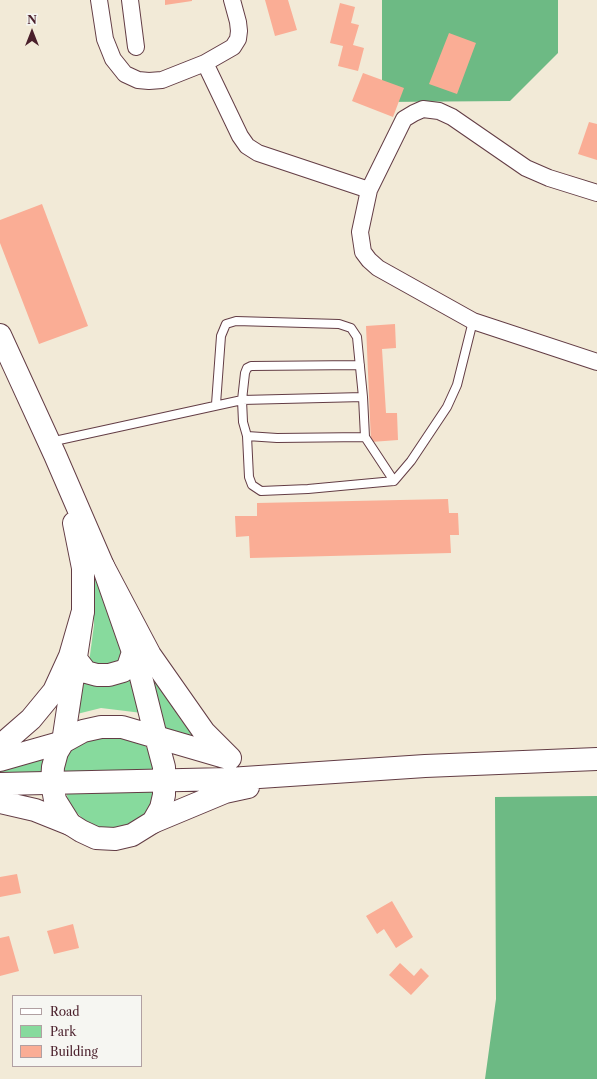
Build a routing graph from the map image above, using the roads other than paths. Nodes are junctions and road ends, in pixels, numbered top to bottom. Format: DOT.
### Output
graph roads {
  1 [pos="99,0"];
  2 [pos="130,0"];
  3 [pos="232,0"];
  4 [pos="136,47"];
  5 [pos="205,63"];
  6 [pos="369,190"];
  7 [pos="597,193"];
  8 [pos="473,321"];
  9 [pos="0,335"];
  10 [pos="597,362"];
  11 [pos="360,365"];
  12 [pos="363,397"];
  13 [pos="242,400"];
  14 [pos="216,404"];
  15 [pos="247,436"];
  16 [pos="365,437"];
  17 [pos="52,448"];
  18 [pos="394,481"];
  19 [pos="103,566"];
  20 [pos="83,611"];
  21 [pos="133,652"];
  22 [pos="76,658"];
  23 [pos="156,736"];
  24 [pos="63,742"];
  25 [pos="0,746"];
  26 [pos="230,758"];
  27 [pos="597,759"];
  28 [pos="0,760"];
  29 [pos="293,775"];
  30 [pos="164,780"];
  31 [pos="52,782"];
  32 [pos="0,784"];
  33 [pos="0,802"];
  34 [pos="154,822"];
  35 [pos="70,824"];
  1 -- 5 [label="street"];
  2 -- 4 [label="street"];
  3 -- 5 [label="street"];
  5 -- 6 [label="street"];
  6 -- 7 [label="street"];
  6 -- 8 [label="street"];
  8 -- 10 [label="street"];
  8 -- 18 [label="lane"];
  9 -- 17 [label="main road"];
  11 -- 12 [label="lane"];
  11 -- 13 [label="lane"];
  11 -- 14 [label="lane"];
  12 -- 13 [label="lane"];
  12 -- 16 [label="lane"];
  13 -- 14 [label="lane"];
  13 -- 15 [label="lane"];
  14 -- 17 [label="lane"];
  15 -- 16 [label="lane"];
  15 -- 18 [label="lane"];
  16 -- 18 [label="lane"];
  17 -- 19 [label="main road"];
  17 -- 20 [label="main road"];
  19 -- 21 [label="main road"];
  19 -- 26 [label="main road"];
  20 -- 22 [label="main road"];
  20 -- 25 [label="main road"];
  21 -- 22 [label="main road"];
  21 -- 23 [label="main road"];
  22 -- 24 [label="main road"];
  23 -- 24 [label="main road"];
  23 -- 26 [label="main road"];
  23 -- 30 [label="main road"];
  24 -- 28 [label="main road"];
  24 -- 31 [label="main road"];
  26 -- 29 [label="main road"];
  27 -- 29 [label="main road"];
  29 -- 30 [label="main road"];
  29 -- 34 [label="main road"];
  30 -- 31 [label="main road"];
  30 -- 34 [label="main road"];
  31 -- 32 [label="main road"];
  31 -- 35 [label="main road"];
  33 -- 35 [label="main road"];
  34 -- 35 [label="main road"];
}
